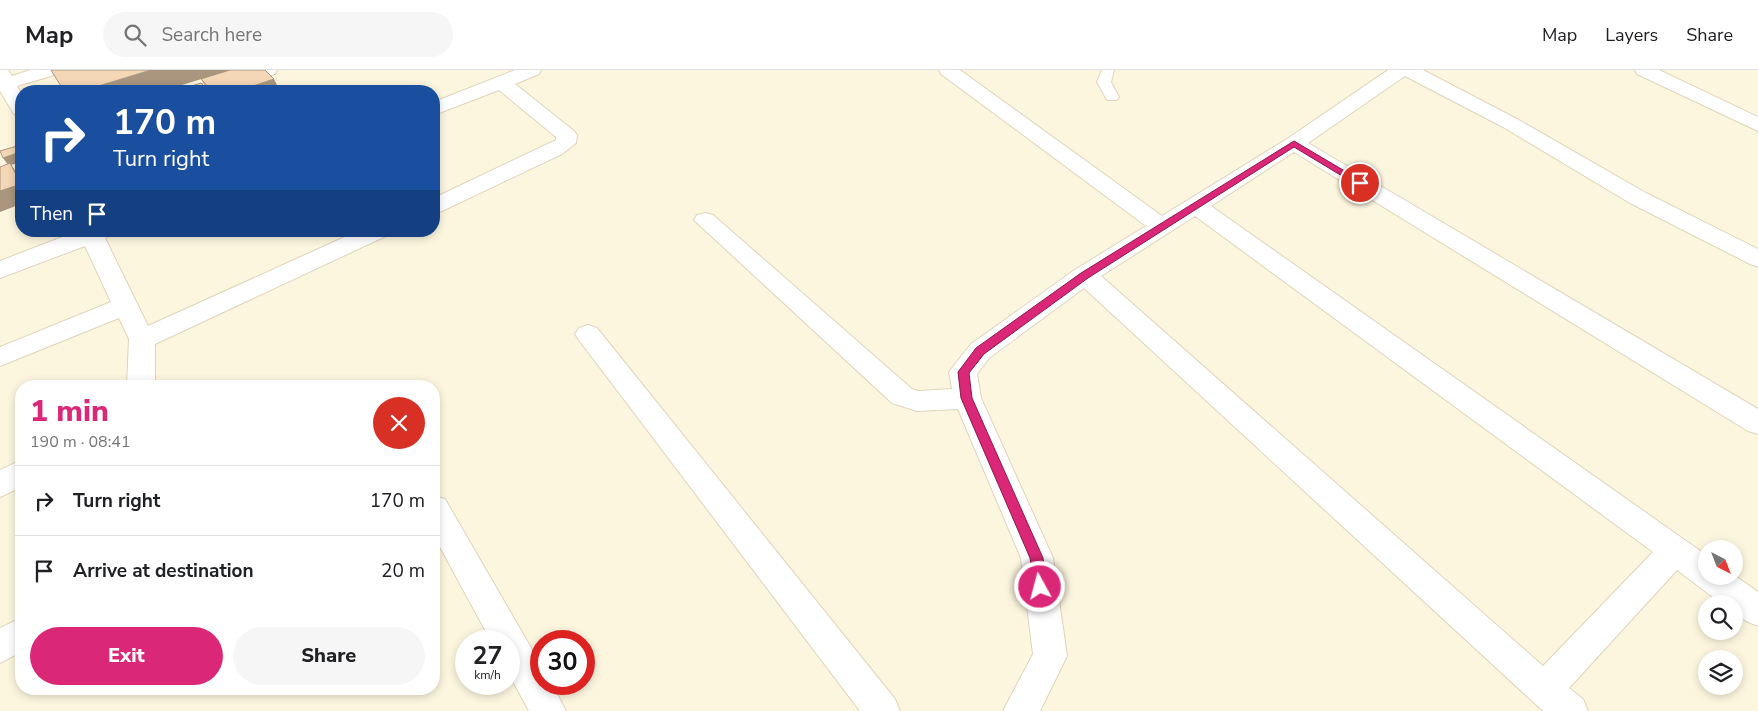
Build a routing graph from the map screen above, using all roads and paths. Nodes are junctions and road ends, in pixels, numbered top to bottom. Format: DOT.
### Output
graph roads {
  1 [pos="268,70"];
  2 [pos="948,70"];
  3 [pos="1108,70"];
  4 [pos="1401,70"];
  5 [pos="1409,70"];
  6 [pos="1644,70"];
  7 [pos="516,75"];
  8 [pos="41,77"];
  9 [pos="2,80"];
  10 [pos="220,85"];
  11 [pos="1112,97"];
  12 [pos="15,101"];
  13 [pos="440,107"];
  14 [pos="1758,125"];
  15 [pos="1294,143"];
  16 [pos="440,203"];
  17 [pos="1195,204"];
  18 [pos="705,220"];
  19 [pos="1161,226"];
  20 [pos="82,237"];
  21 [pos="96,237"];
  22 [pos="365,237"];
  23 [pos="1758,259"];
  24 [pos="0,270"];
  25 [pos="1084,275"];
  26 [pos="124,306"];
  27 [pos="588,334"];
  28 [pos="142,339"];
  29 [pos="0,357"];
  30 [pos="141,380"];
  31 [pos="967,398"];
  32 [pos="1758,423"];
  33 [pos="15,475"];
  34 [pos="0,484"];
  35 [pos="440,519"];
  36 [pos="1674,550"];
  37 [pos="1698,567"];
  38 [pos="1722,585"];
  39 [pos="1758,611"];
  40 [pos="15,637"];
  41 [pos="0,647"];
  42 [pos="1544,690"];
  43 [pos="548,711"];
  44 [pos="882,711"];
  45 [pos="1021,711"];
  46 [pos="1570,711"];
  1 -- 10 [label="street"];
  2 -- 19 [label="street"];
  3 -- 11 [label="lane"];
  4 -- 15 [label="street"];
  5 -- 23 [label="street"];
  6 -- 14 [label="street"];
  7 -- 13 [label="street"];
  7 -- 16 [label="street"];
  8 -- 9 [label="street"];
  9 -- 12 [label="street"];
  15 -- 17 [label="street"];
  15 -- 32 [label="street"];
  17 -- 19 [label="street"];
  17 -- 36 [label="street"];
  18 -- 31 [label="street"];
  19 -- 25 [label="street"];
  20 -- 24 [label="street"];
  21 -- 26 [label="street"];
  22 -- 28 [label="street"];
  25 -- 31 [label="street"];
  25 -- 42 [label="street"];
  26 -- 28 [label="street"];
  26 -- 29 [label="street"];
  27 -- 44 [label="street"];
  28 -- 30 [label="street"];
  31 -- 45 [label="street"];
  33 -- 34 [label="street"];
  35 -- 43 [label="street"];
  36 -- 37 [label="street"];
  36 -- 42 [label="street"];
  38 -- 39 [label="street"];
  40 -- 41 [label="street"];
  42 -- 46 [label="street"];
}
